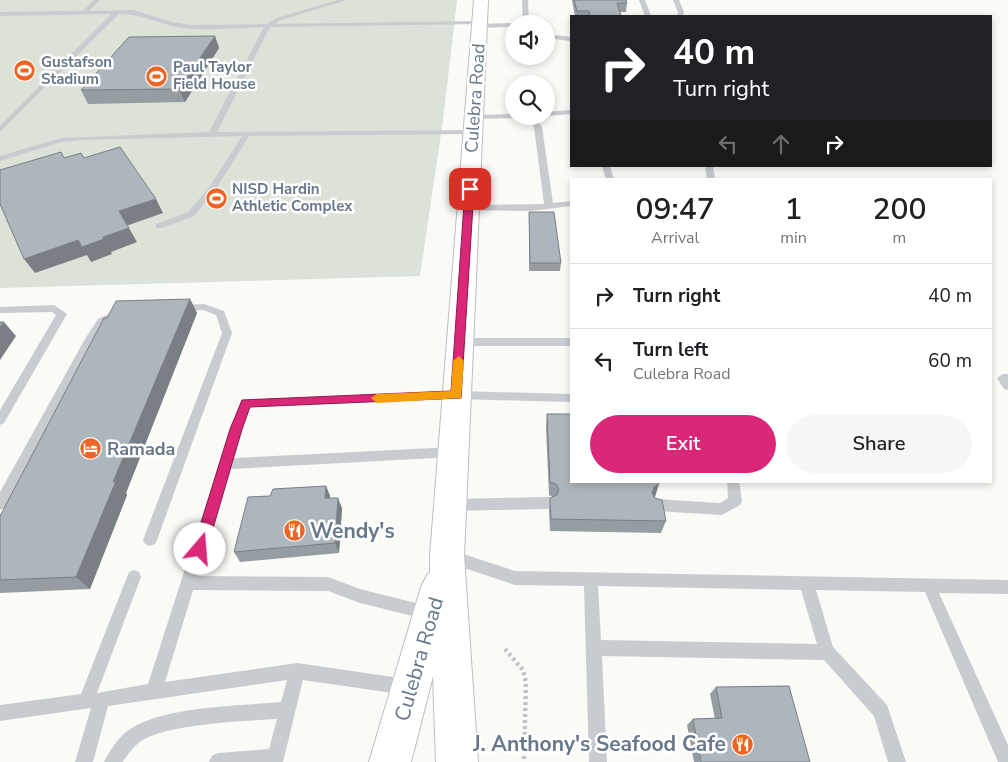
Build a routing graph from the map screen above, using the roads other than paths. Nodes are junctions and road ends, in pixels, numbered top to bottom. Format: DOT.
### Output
graph roads {
  1 [pos="97,0"];
  2 [pos="344,0"];
  3 [pos="526,0"];
  4 [pos="642,0"];
  5 [pos="676,0"];
  6 [pos="119,11"];
  7 [pos="85,12"];
  8 [pos="0,14"];
  9 [pos="526,15"];
  10 [pos="648,15"];
  11 [pos="680,15"];
  12 [pos="480,16"];
  13 [pos="505,23"];
  14 [pos="268,26"];
  15 [pos="555,37"];
  16 [pos="570,39"];
  17 [pos="570,112"];
  18 [pos="555,113"];
  19 [pos="505,118"];
  20 [pos="473,125"];
  21 [pos="537,125"];
  22 [pos="0,130"];
  23 [pos="212,134"];
  24 [pos="247,134"];
  25 [pos="0,159"];
  26 [pos="570,204"];
  27 [pos="549,206"];
  28 [pos="468,208"];
  29 [pos="159,226"];
  30 [pos="168,309"];
  31 [pos="0,310"];
  32 [pos="122,312"];
  33 [pos="460,342"];
  34 [pos="570,342"];
  35 [pos="1008,378"];
  36 [pos="1008,386"];
  37 [pos="456,395"];
  38 [pos="570,398"];
  39 [pos="0,420"];
  40 [pos="453,452"];
  41 [pos="226,464"];
  42 [pos="733,483"];
  43 [pos="549,502"];
  44 [pos="0,504"];
  45 [pos="450,505"];
  46 [pos="656,505"];
  47 [pos="150,540"];
  48 [pos="447,556"];
  49 [pos="134,577"];
  50 [pos="591,580"];
  51 [pos="189,583"];
  52 [pos="806,583"];
  53 [pos="929,586"];
  54 [pos="1008,587"];
  55 [pos="433,614"];
  56 [pos="594,648"];
  57 [pos="827,652"];
  58 [pos="297,672"];
  59 [pos="412,688"];
  60 [pos="154,692"];
  61 [pos="102,699"];
  62 [pos="86,701"];
  63 [pos="287,710"];
  64 [pos="0,713"];
  65 [pos="275,760"];
  66 [pos="84,762"];
  67 [pos="114,762"];
  68 [pos="218,762"];
  69 [pos="390,762"];
  70 [pos="457,762"];
  71 [pos="598,762"];
  72 [pos="897,762"];
  73 [pos="1007,762"];
  1 -- 7 [label="lane"];
  2 -- 14 [label="lane"];
  3 -- 9 [label="lane"];
  4 -- 10 [label="lane"];
  5 -- 11 [label="lane"];
  6 -- 7 [label="lane"];
  6 -- 14 [label="lane"];
  6 -- 22 [label="lane"];
  7 -- 8 [label="lane"];
  12 -- 13 [label="lane"];
  12 -- 14 [label="lane"];
  12 -- 20 [label="main road, Culebra Road"];
  14 -- 23 [label="lane"];
  15 -- 16 [label="lane"];
  17 -- 18 [label="lane"];
  19 -- 20 [label="lane"];
  20 -- 24 [label="lane"];
  20 -- 28 [label="main road, Culebra Road"];
  21 -- 27 [label="lane"];
  23 -- 24 [label="lane"];
  23 -- 25 [label="lane"];
  24 -- 29 [label="lane"];
  26 -- 27 [label="lane"];
  27 -- 28 [label="lane"];
  28 -- 33 [label="main road, Culebra Road"];
  30 -- 47 [label="lane"];
  31 -- 39 [label="lane"];
  32 -- 44 [label="lane"];
  33 -- 34 [label="lane"];
  33 -- 37 [label="main road, Culebra Road"];
  35 -- 36 [label="lane"];
  37 -- 38 [label="lane"];
  37 -- 40 [label="main road, Culebra Road"];
  37 -- 41 [label="lane"];
  40 -- 41 [label="lane"];
  40 -- 45 [label="main road, Culebra Road"];
  41 -- 51 [label="lane"];
  42 -- 46 [label="lane"];
  43 -- 45 [label="lane"];
  45 -- 48 [label="main road, Culebra Road"];
  48 -- 50 [label="lane"];
  48 -- 55 [label="main road, Culebra Road"];
  48 -- 70 [label="main road, Culebra Road"];
  49 -- 62 [label="lane"];
  50 -- 52 [label="lane"];
  50 -- 56 [label="lane"];
  51 -- 55 [label="lane"];
  51 -- 60 [label="lane"];
  52 -- 53 [label="lane"];
  52 -- 57 [label="lane"];
  53 -- 54 [label="lane"];
  53 -- 73 [label="lane"];
  55 -- 59 [label="main road, Culebra Road"];
  56 -- 57 [label="lane"];
  56 -- 71 [label="lane"];
  57 -- 72 [label="lane"];
  58 -- 59 [label="lane"];
  58 -- 60 [label="lane"];
  58 -- 63 [label="lane"];
  59 -- 69 [label="main road, Culebra Road"];
  60 -- 61 [label="lane"];
  61 -- 62 [label="lane"];
  61 -- 66 [label="lane"];
  62 -- 64 [label="lane"];
  63 -- 65 [label="lane"];
  63 -- 67 [label="lane"];
  65 -- 68 [label="lane"];
}
